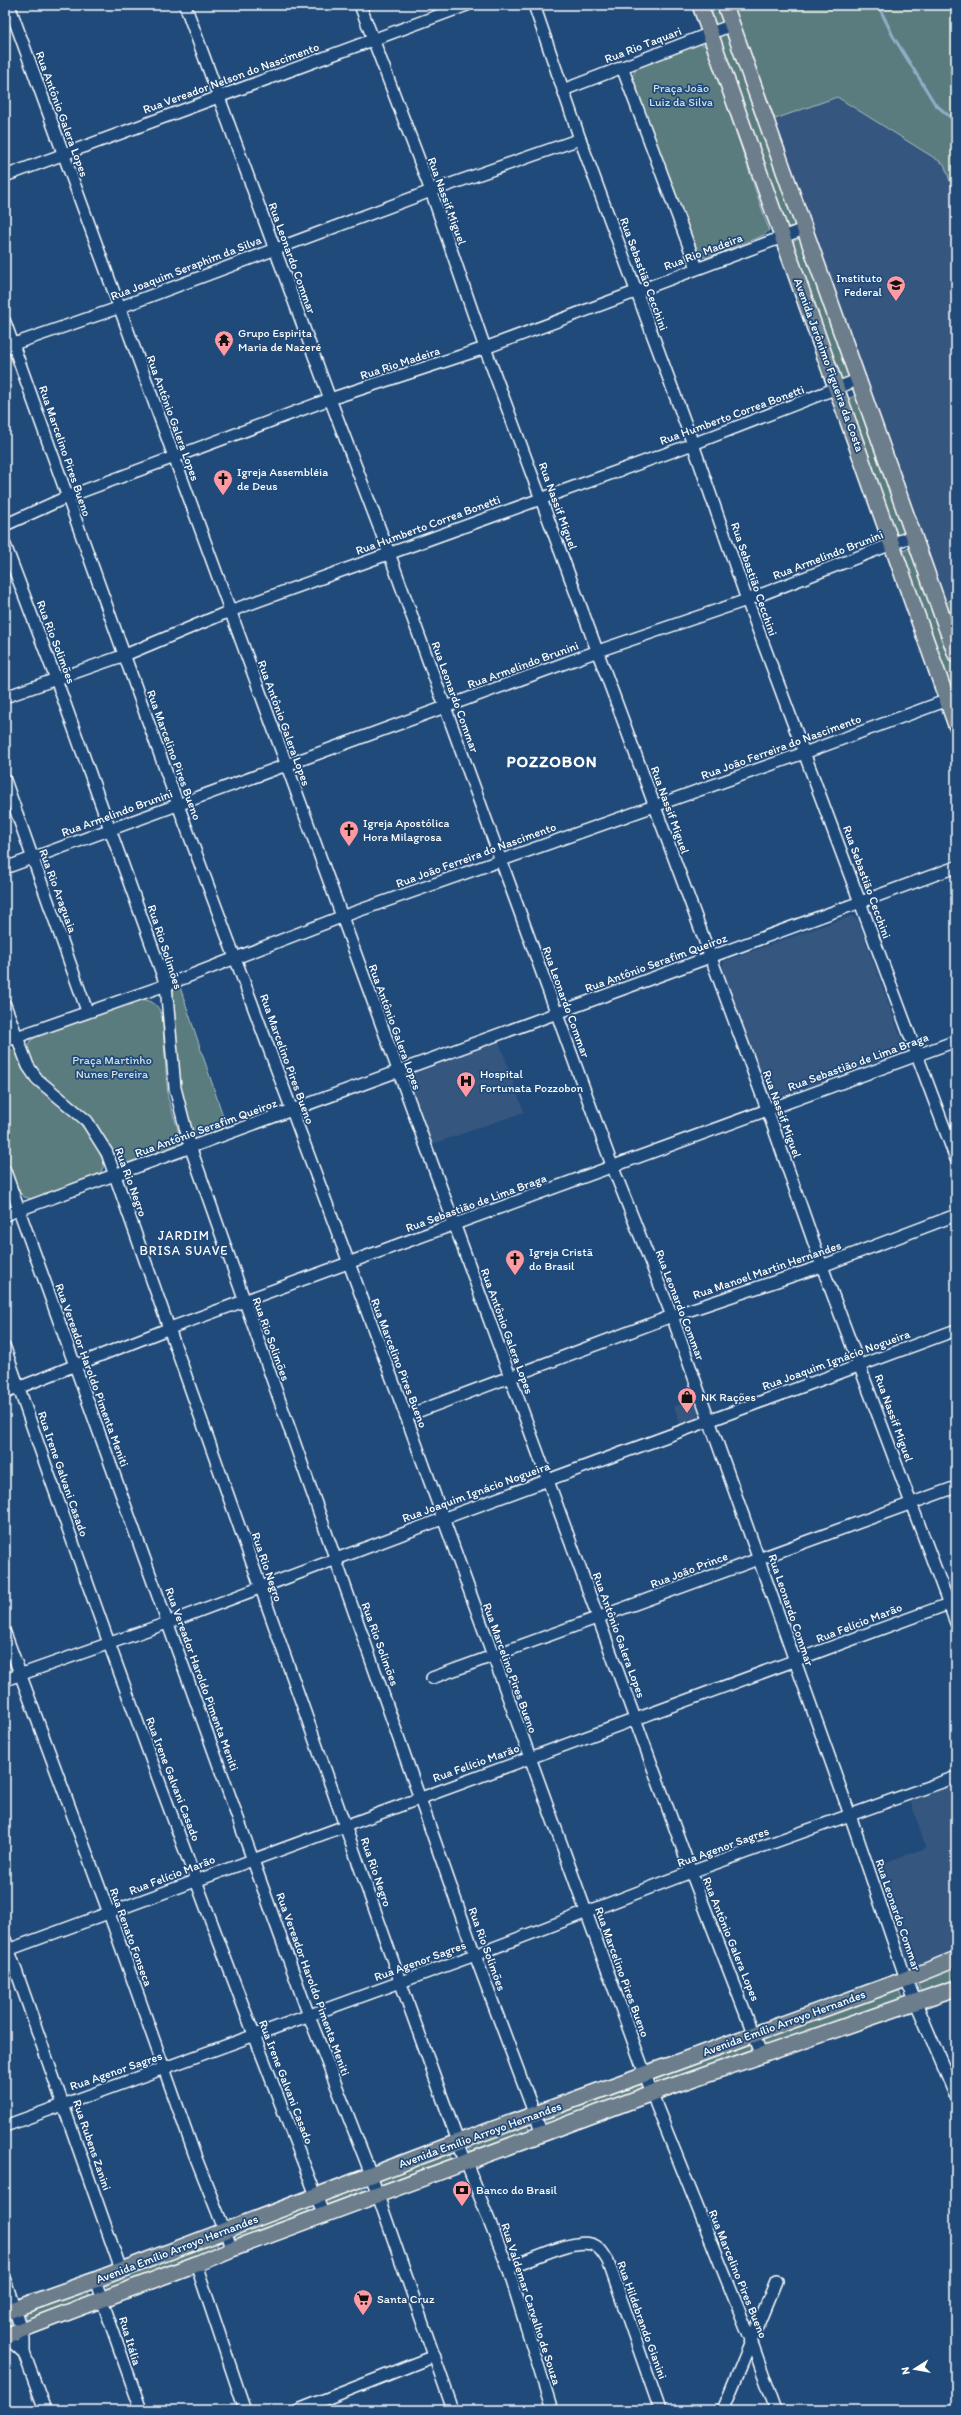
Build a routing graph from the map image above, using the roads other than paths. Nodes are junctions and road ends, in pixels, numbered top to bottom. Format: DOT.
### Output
graph roads {
  1 [pos="9,5"];
  2 [pos="185,5"];
  3 [pos="360,5"];
  4 [pos="467,5"];
  5 [pos="534,5"];
  6 [pos="700,5"];
  7 [pos="725,5"];
  8 [pos="732,25"];
  9 [pos="710,33"];
  10 [pos="373,39"];
  11 [pos="622,67"];
  12 [pos="563,90"];
  13 [pos="218,97"];
  14 [pos="580,139"];
  15 [pos="62,154"];
  16 [pos="5,176"];
  17 [pos="431,191"];
  18 [pos="804,229"];
  19 [pos="782,235"];
  20 [pos="275,248"];
  21 [pos="697,268"];
  22 [pos="636,292"];
  23 [pos="118,308"];
  24 [pos="5,322"];
  25 [pos="9,345"];
  26 [pos="485,348"];
  27 [pos="860,379"];
  28 [pos="838,389"];
  29 [pos="330,399"];
  30 [pos="693,444"];
  31 [pos="174,458"];
  32 [pos="541,497"];
  33 [pos="67,498"];
  34 [pos="5,525"];
  35 [pos="915,535"];
  36 [pos="5,545"];
  37 [pos="892,545"];
  38 [pos="389,553"];
  39 [pos="746,600"];
  40 [pos="230,611"];
  41 [pos="598,651"];
  42 [pos="125,655"];
  43 [pos="956,655"];
  44 [pos="56,679"];
  45 [pos="5,697"];
  46 [pos="951,699"];
  47 [pos="444,708"];
  48 [pos="956,725"];
  49 [pos="804,753"];
  50 [pos="286,765"];
  51 [pos="5,780"];
  52 [pos="178,805"];
  53 [pos="654,806"];
  54 [pos="111,830"];
  55 [pos="32,858"];
  56 [pos="502,860"];
  57 [pos="956,867"];
  58 [pos="5,868"];
  59 [pos="861,901"];
  60 [pos="341,917"];
  61 [pos="710,956"];
  62 [pos="235,958"];
  63 [pos="166,986"];
  64 [pos="5,1005"];
  65 [pos="87,1011"];
  66 [pos="556,1013"];
  67 [pos="17,1036"];
  68 [pos="5,1041"];
  69 [pos="956,1041"];
  70 [pos="916,1056"];
  71 [pos="398,1072"];
  72 [pos="766,1109"];
  73 [pos="292,1110"];
  74 [pos="190,1146"];
  75 [pos="956,1159"];
  76 [pos="613,1168"];
  77 [pos="5,1171"];
  78 [pos="115,1174"];
  79 [pos="19,1210"];
  80 [pos="956,1214"];
  81 [pos="5,1215"];
  82 [pos="454,1225"];
  83 [pos="347,1262"];
  84 [pos="822,1266"];
  85 [pos="244,1302"];
  86 [pos="672,1316"];
  87 [pos="170,1328"];
  88 [pos="956,1330"];
  89 [pos="5,1348"];
  90 [pos="74,1364"];
  91 [pos="860,1366"];
  92 [pos="510,1378"];
  93 [pos="19,1388"];
  94 [pos="5,1392"];
  95 [pos="406,1416"];
  96 [pos="709,1421"];
  97 [pos="549,1479"];
  98 [pos="956,1487"];
  99 [pos="911,1502"];
  100 [pos="442,1518"];
  101 [pos="758,1557"];
  102 [pos="335,1559"];
  103 [pos="260,1586"];
  104 [pos="952,1603"];
  105 [pos="598,1618"];
  106 [pos="167,1623"];
  107 [pos="956,1623"];
  108 [pos="5,1633"];
  109 [pos="109,1643"];
  110 [pos="492,1655"];
  111 [pos="795,1661"];
  112 [pos="20,1674"];
  113 [pos="432,1678"];
  114 [pos="5,1680"];
  115 [pos="636,1720"];
  116 [pos="528,1758"];
  117 [pos="956,1777"];
  118 [pos="421,1797"];
  119 [pos="850,1815"];
  120 [pos="346,1826"];
  121 [pos="254,1859"];
  122 [pos="691,1872"];
  123 [pos="197,1879"];
  124 [pos="109,1913"];
  125 [pos="586,1913"];
  126 [pos="6,1946"];
  127 [pos="474,1955"];
  128 [pos="956,1959"];
  129 [pos="906,1979"];
  130 [pos="400,1981"];
  131 [pos="956,1988"];
  132 [pos="916,2002"];
  133 [pos="309,2016"];
  134 [pos="754,2034"];
  135 [pos="254,2036"];
  136 [pos="762,2056"];
  137 [pos="164,2068"];
  138 [pos="645,2073"];
  139 [pos="652,2093"];
  140 [pos="956,2097"];
  141 [pos="63,2104"];
  142 [pos="535,2115"];
  143 [pos="5,2126"];
  144 [pos="542,2134"];
  145 [pos="458,2142"];
  146 [pos="467,2162"];
  147 [pos="370,2175"];
  148 [pos="316,2195"];
  149 [pos="378,2195"];
  150 [pos="324,2216"];
  151 [pos="226,2230"];
  152 [pos="232,2249"];
  153 [pos="196,2264"];
  154 [pos="508,2268"];
  155 [pos="121,2270"];
  156 [pos="5,2279"];
  157 [pos="96,2280"];
  158 [pos="776,2281"];
  159 [pos="103,2299"];
  160 [pos="10,2310"];
  161 [pos="22,2329"];
  162 [pos="5,2336"];
  163 [pos="751,2340"];
  164 [pos="24,2353"];
  165 [pos="435,2356"];
  166 [pos="46,2410"];
  167 [pos="140,2410"];
  168 [pos="245,2410"];
  169 [pos="298,2410"];
  170 [pos="453,2410"];
  171 [pos="552,2410"];
  172 [pos="660,2410"];
  173 [pos="723,2410"];
  174 [pos="776,2410"];
  1 -- 15 [label="street, Rua Antônio Galera Lopes"];
  2 -- 13 [label="street, Rua Leonardo Commar"];
  3 -- 10 [label="street, Rua Nassif Miguel"];
  4 -- 10 [label="street, Rua Vereador Nelson do Nascimento"];
  5 -- 12 [label="street, Rua Sebastião Cecchini"];
  6 -- 9 [label="main road, Avenida Jerônimo Figueira da Costa"];
  7 -- 8 [label="main road, Avenida Jerônimo Figueira da Costa"];
  8 -- 9 [label="street, Rua Rio Taquari"];
  8 -- 18 [label="main road, Avenida Jerônimo Figueira da Costa"];
  9 -- 11 [label="street, Rua Rio Taquari"];
  9 -- 19 [label="main road, Avenida Jerônimo Figueira da Costa"];
  10 -- 13 [label="street, Rua Vereador Nelson do Nascimento"];
  10 -- 17 [label="street, Rua Nassif Miguel"];
  11 -- 12 [label="street, Rua Rio Taquari"];
  11 -- 21 [label="street"];
  12 -- 14 [label="street, Rua Sebastião Cecchini"];
  13 -- 15 [label="street, Rua Vereador Nelson do Nascimento"];
  13 -- 20 [label="street, Rua Leonardo Commar"];
  14 -- 17 [label="street, Rua Joaquim Seraphim da Silva"];
  14 -- 22 [label="street, Rua Sebastião Cecchini"];
  15 -- 16 [label="street, Rua Vereador Nelson do Nascimento"];
  15 -- 23 [label="street, Rua Antônio Galera Lopes"];
  17 -- 20 [label="street, Rua Joaquim Seraphim da Silva"];
  17 -- 26 [label="street, Rua Nassif Miguel"];
  18 -- 19 [label="street, Rua Rio Madeira"];
  18 -- 27 [label="main road, Avenida Jerônimo Figueira da Costa"];
  19 -- 21 [label="street, Rua Rio Madeira"];
  19 -- 28 [label="main road, Avenida Jerônimo Figueira da Costa"];
  20 -- 23 [label="street, Rua Joaquim Seraphim da Silva"];
  20 -- 29 [label="street, Rua Leonardo Commar"];
  21 -- 22 [label="street, Rua Rio Madeira"];
  22 -- 26 [label="street, Rua Rio Madeira"];
  22 -- 30 [label="street, Rua Sebastião Cecchini"];
  23 -- 25 [label="street, Rua Joaquim Seraphim da Silva"];
  23 -- 31 [label="street, Rua Antônio Galera Lopes"];
  24 -- 25 [label="street, Rua Marcelino Pires Bueno"];
  25 -- 33 [label="street, Rua Marcelino Pires Bueno"];
  26 -- 29 [label="street, Rua Rio Madeira"];
  26 -- 32 [label="street, Rua Nassif Miguel"];
  27 -- 28 [label="street, Rua Humberto Correa Bonetti"];
  27 -- 35 [label="main road, Avenida Jerônimo Figueira da Costa"];
  28 -- 30 [label="street, Rua Humberto Correa Bonetti"];
  28 -- 37 [label="main road, Avenida Jerônimo Figueira da Costa"];
  29 -- 31 [label="street, Rua Rio Madeira"];
  29 -- 38 [label="street, Rua Leonardo Commar"];
  30 -- 32 [label="street, Rua Humberto Correa Bonetti"];
  30 -- 39 [label="street, Rua Sebastião Cecchini"];
  31 -- 33 [label="street, Rua Rio Madeira"];
  31 -- 40 [label="street, Rua Antônio Galera Lopes"];
  32 -- 38 [label="street, Rua Humberto Correa Bonetti"];
  32 -- 41 [label="street, Rua Nassif Miguel"];
  33 -- 34 [label="street, Rua Rio Madeira"];
  33 -- 42 [label="street, Rua Marcelino Pires Bueno"];
  35 -- 37 [label="street, Rua Armelindo Brunini"];
  35 -- 43 [label="main road, Avenida Jerônimo Figueira da Costa"];
  36 -- 44 [label="street, Rua Rio Solimões"];
  37 -- 39 [label="street, Rua Armelindo Brunini"];
  37 -- 46 [label="main road, Avenida Jerônimo Figueira da Costa"];
  38 -- 40 [label="street, Rua Humberto Correa Bonetti"];
  38 -- 47 [label="street, Rua Leonardo Commar"];
  39 -- 41 [label="street, Rua Armelindo Brunini"];
  39 -- 49 [label="street, Rua Sebastião Cecchini"];
  40 -- 42 [label="street, Rua Humberto Correa Bonetti"];
  40 -- 50 [label="street, Rua Antônio Galera Lopes"];
  41 -- 47 [label="street, Rua Armelindo Brunini"];
  41 -- 53 [label="street, Rua Nassif Miguel"];
  42 -- 44 [label="street, Rua Humberto Correa Bonetti"];
  42 -- 52 [label="street, Rua Marcelino Pires Bueno"];
  44 -- 45 [label="street, Rua Humberto Correa Bonetti"];
  44 -- 54 [label="street, Rua Rio Solimões"];
  46 -- 48 [label="main road, Avenida Jerônimo Figueira da Costa"];
  46 -- 49 [label="street, Rua João Ferreira do Nascimento"];
  47 -- 50 [label="street, Rua Armelindo Brunini"];
  47 -- 56 [label="street, Rua Leonardo Commar"];
  49 -- 53 [label="street, Rua João Ferreira do Nascimento"];
  49 -- 59 [label="street, Rua Sebastião Cecchini"];
  50 -- 52 [label="street, Rua Armelindo Brunini"];
  50 -- 60 [label="street, Rua Antônio Galera Lopes"];
  51 -- 55 [label="street, Rua Rio Araguaia"];
  52 -- 54 [label="street, Rua Armelindo Brunini"];
  52 -- 62 [label="street, Rua Marcelino Pires Bueno"];
  53 -- 56 [label="street, Rua João Ferreira do Nascimento"];
  53 -- 61 [label="street, Rua Nassif Miguel"];
  54 -- 55 [label="street, Rua Armelindo Brunini"];
  54 -- 63 [label="street, Rua Rio Solimões"];
  55 -- 58 [label="street, Rua Armelindo Brunini"];
  55 -- 65 [label="street, Rua Rio Araguaia"];
  56 -- 60 [label="street, Rua João Ferreira do Nascimento"];
  56 -- 66 [label="street, Rua Leonardo Commar"];
  57 -- 59 [label="street, Rua Antônio Serafim Queiroz"];
  59 -- 61 [label="street, Rua Antônio Serafim Queiroz"];
  59 -- 70 [label="street, Rua Sebastião Cecchini"];
  60 -- 62 [label="street, Rua João Ferreira do Nascimento"];
  60 -- 71 [label="street, Rua Antônio Galera Lopes"];
  61 -- 66 [label="street, Rua Antônio Serafim Queiroz"];
  61 -- 72 [label="street, Rua Nassif Miguel"];
  62 -- 63 [label="street, Rua João Ferreira do Nascimento"];
  62 -- 73 [label="street, Rua Marcelino Pires Bueno"];
  63 -- 65 [label="street, Rua João Ferreira do Nascimento"];
  63 -- 74 [label="street, Rua Rio Solimões"];
  64 -- 67 [label="street, Rua Rio Negro"];
  65 -- 67 [label="street, Rua João Ferreira do Nascimento"];
  66 -- 71 [label="street, Rua Antônio Serafim Queiroz"];
  66 -- 76 [label="street, Rua Leonardo Commar"];
  67 -- 68 [label="street, Rua João Ferreira do Nascimento"];
  67 -- 78 [label="street, Rua Rio Negro"];
  69 -- 70 [label="street, Rua Sebastião de Lima Braga"];
  70 -- 72 [label="street, Rua Sebastião de Lima Braga"];
  70 -- 75 [label="street, Rua Sebastião Cecchini"];
  71 -- 73 [label="street, Rua Antônio Serafim Queiroz"];
  71 -- 82 [label="street, Rua Antônio Galera Lopes"];
  72 -- 76 [label="street, Rua Sebastião de Lima Braga"];
  72 -- 84 [label="street, Rua Nassif Miguel"];
  73 -- 74 [label="street, Rua Antônio Serafim Queiroz"];
  73 -- 83 [label="street, Rua Marcelino Pires Bueno"];
  74 -- 78 [label="street, Rua Antônio Serafim Queiroz"];
  74 -- 85 [label="street, Rua Rio Solimões"];
  76 -- 82 [label="street, Rua Sebastião de Lima Braga"];
  76 -- 86 [label="street, Rua Leonardo Commar"];
  77 -- 79 [label="street, Rua Vereador Haroldo Pimenta Meniti"];
  78 -- 79 [label="street, Rua Antônio Serafim Queiroz"];
  78 -- 87 [label="street, Rua Rio Negro"];
  79 -- 81 [label="street, Rua Antônio Serafim Queiroz"];
  79 -- 90 [label="street, Rua Vereador Haroldo Pimenta Meniti"];
  80 -- 84 [label="street, Rua Manoel Martin Hernandes"];
  82 -- 83 [label="street, Rua Sebastião de Lima Braga"];
  82 -- 92 [label="street, Rua Antônio Galera Lopes"];
  83 -- 85 [label="street, Rua Sebastião de Lima Braga"];
  83 -- 95 [label="street, Rua Marcelino Pires Bueno"];
  84 -- 86 [label="street, Rua Manoel Martin Hernandes"];
  84 -- 91 [label="street, Rua Nassif Miguel"];
  85 -- 87 [label="street, Rua Sebastião de Lima Braga"];
  85 -- 102 [label="street, Rua Rio Solimões"];
  86 -- 92 [label="street, Rua Manoel Martin Hernandes"];
  86 -- 96 [label="street, Rua Leonardo Commar"];
  87 -- 90 [label="street, Rua Sebastião de Lima Braga"];
  87 -- 103 [label="street, Rua Rio Negro"];
  88 -- 91 [label="street, Rua Joaquim Ignácio Nogueira"];
  89 -- 93 [label="street, Rua Irene Galvani Casado"];
  90 -- 93 [label="street, Rua Sebastião de Lima Braga"];
  90 -- 106 [label="street, Rua Vereador Haroldo Pimenta Meniti"];
  91 -- 96 [label="street, Rua Joaquim Ignácio Nogueira"];
  91 -- 99 [label="street, Rua Nassif Miguel"];
  92 -- 95 [label="street, Rua Manoel Martin Hernandes"];
  92 -- 97 [label="street, Rua Antônio Galera Lopes"];
  93 -- 94 [label="street, Rua Sebastião de Lima Braga"];
  93 -- 109 [label="street, Rua Irene Galvani Casado"];
  95 -- 100 [label="street, Rua Marcelino Pires Bueno"];
  96 -- 97 [label="street, Rua Joaquim Ignácio Nogueira"];
  96 -- 101 [label="street, Rua Leonardo Commar"];
  97 -- 100 [label="street, Rua Joaquim Ignácio Nogueira"];
  97 -- 105 [label="street, Rua Antônio Galera Lopes"];
  98 -- 99 [label="street, Rua João Prince"];
  99 -- 101 [label="street, Rua João Prince"];
  99 -- 104 [label="street, Rua Nassif Miguel"];
  100 -- 102 [label="street, Rua Joaquim Ignácio Nogueira"];
  100 -- 110 [label="street, Rua Marcelino Pires Bueno"];
  101 -- 105 [label="street, Rua João Prince"];
  101 -- 111 [label="street, Rua Leonardo Commar"];
  102 -- 103 [label="street, Rua Joaquim Ignácio Nogueira"];
  102 -- 118 [label="street, Rua Rio Solimões"];
  103 -- 106 [label="street, Rua Joaquim Ignácio Nogueira"];
  103 -- 120 [label="street, Rua Rio Negro"];
  104 -- 107 [label="street, Rua Nassif Miguel"];
  104 -- 111 [label="street, Rua Felício Marão"];
  105 -- 110 [label="street, Rua João Prince"];
  105 -- 115 [label="street, Rua Antônio Galera Lopes"];
  106 -- 109 [label="street, Rua Joaquim Ignácio Nogueira"];
  106 -- 121 [label="street, Rua Vereador Haroldo Pimenta Meniti"];
  108 -- 112 [label="street, Rua Renato Fonseca"];
  109 -- 112 [label="street, Rua Joaquim Ignácio Nogueira"];
  109 -- 123 [label="street, Rua Irene Galvani Casado"];
  110 -- 113 [label="street, Rua João Prince"];
  110 -- 116 [label="street, Rua Marcelino Pires Bueno"];
  111 -- 115 [label="street, Rua Felício Marão"];
  111 -- 119 [label="street, Rua Leonardo Commar"];
  112 -- 114 [label="street, Rua Joaquim Ignácio Nogueira"];
  112 -- 124 [label="street, Rua Renato Fonseca"];
  115 -- 116 [label="street, Rua Felício Marão"];
  115 -- 122 [label="street, Rua Antônio Galera Lopes"];
  116 -- 118 [label="street, Rua Felício Marão"];
  116 -- 125 [label="street, Rua Marcelino Pires Bueno"];
  117 -- 119 [label="street, Rua Agenor Sagres"];
  118 -- 120 [label="street, Rua Felício Marão"];
  118 -- 127 [label="street, Rua Rio Solimões"];
  119 -- 122 [label="street, Rua Agenor Sagres"];
  119 -- 129 [label="street, Rua Leonardo Commar"];
  120 -- 121 [label="street, Rua Felício Marão"];
  120 -- 130 [label="street, Rua Rio Negro"];
  121 -- 123 [label="street, Rua Felício Marão"];
  121 -- 133 [label="street, Rua Vereador Haroldo Pimenta Meniti"];
  122 -- 125 [label="street, Rua Agenor Sagres"];
  122 -- 134 [label="street, Rua Antônio Galera Lopes"];
  123 -- 124 [label="street, Rua Felício Marão"];
  123 -- 135 [label="street, Rua Irene Galvani Casado"];
  124 -- 126 [label="street, Rua Felício Marão"];
  124 -- 137 [label="street, Rua Renato Fonseca"];
  125 -- 127 [label="street, Rua Agenor Sagres"];
  125 -- 138 [label="street, Rua Marcelino Pires Bueno"];
  126 -- 141 [label="street, Rua Rubens Zanini"];
  127 -- 130 [label="street, Rua Agenor Sagres"];
  127 -- 142 [label="street, Rua Rio Solimões"];
  128 -- 129 [label="main road, Avenida Emílio Arroyo Hernandes"];
  129 -- 132 [label="street, Rua Leonardo Commar"];
  129 -- 134 [label="main road, Avenida Emílio Arroyo Hernandes"];
  130 -- 133 [label="street, Rua Agenor Sagres"];
  130 -- 145 [label="street, Rua Rio Negro"];
  131 -- 132 [label="main road, Avenida Emílio Arroyo Hernandes"];
  132 -- 136 [label="main road, Avenida Emílio Arroyo Hernandes"];
  132 -- 140 [label="street, Rua Leonardo Commar"];
  133 -- 135 [label="street, Rua Agenor Sagres"];
  133 -- 147 [label="street, Rua Vereador Haroldo Pimenta Meniti"];
  134 -- 136 [label="street, Rua Antônio Galera Lopes"];
  134 -- 138 [label="main road, Avenida Emílio Arroyo Hernandes"];
  135 -- 137 [label="street, Rua Agenor Sagres"];
  135 -- 148 [label="street, Rua Irene Galvani Casado"];
  136 -- 139 [label="main road, Avenida Emílio Arroyo Hernandes"];
  137 -- 141 [label="street, Rua Agenor Sagres"];
  137 -- 151 [label="street, Rua Renato Fonseca"];
  138 -- 139 [label="street, Rua Marcelino Pires Bueno"];
  138 -- 142 [label="main road, Avenida Emílio Arroyo Hernandes"];
  139 -- 144 [label="main road, Avenida Emílio Arroyo Hernandes"];
  139 -- 163 [label="street, Rua Marcelino Pires Bueno"];
  141 -- 143 [label="street, Rua Agenor Sagres"];
  141 -- 155 [label="street, Rua Rubens Zanini"];
  142 -- 144 [label="street, Rua Rio Solimões"];
  142 -- 145 [label="main road, Avenida Emílio Arroyo Hernandes"];
  144 -- 146 [label="main road, Avenida Emílio Arroyo Hernandes"];
  145 -- 146 [label="street, Rua Rio Negro"];
  145 -- 147 [label="main road, Avenida Emílio Arroyo Hernandes"];
  146 -- 149 [label="main road, Avenida Emílio Arroyo Hernandes"];
  146 -- 154 [label="street, Rua Valdemar Carvalho de Souza"];
  147 -- 148 [label="main road, Avenida Emílio Arroyo Hernandes"];
  147 -- 149 [label="street, Rua Vereador Haroldo Pimenta Meniti"];
  148 -- 150 [label="street, Rua Irene Galvani Casado"];
  148 -- 151 [label="main road, Avenida Emílio Arroyo Hernandes"];
  149 -- 150 [label="main road, Avenida Emílio Arroyo Hernandes"];
  149 -- 165 [label="street, Rua Vereador Haroldo Pimenta Meniti"];
  150 -- 152 [label="main road, Avenida Emílio Arroyo Hernandes"];
  151 -- 152 [label="street, Rua Renato Fonseca"];
  151 -- 155 [label="main road, Avenida Emílio Arroyo Hernandes"];
  152 -- 153 [label="main road, Avenida Emílio Arroyo Hernandes"];
  153 -- 159 [label="main road, Avenida Emílio Arroyo Hernandes"];
  153 -- 168 [label="street"];
  154 -- 171 [label="street, Rua Valdemar Carvalho de Souza"];
  154 -- 172 [label="street, Rua Hildebrando Gianini"];
  155 -- 157 [label="main road, Avenida Emílio Arroyo Hernandes"];
  156 -- 160 [label="street"];
  157 -- 159 [label="street, Rua Itália"];
  157 -- 160 [label="main road, Avenida Emílio Arroyo Hernandes"];
  158 -- 163 [label="street"];
  159 -- 161 [label="main road, Avenida Emílio Arroyo Hernandes"];
  159 -- 167 [label="street, Rua Itália"];
  160 -- 161 [label="street"];
  161 -- 162 [label="main road, Avenida Emílio Arroyo Hernandes"];
  161 -- 164 [label="street"];
  162 -- 164 [label="street"];
  163 -- 173 [label="street"];
  163 -- 174 [label="street, Rua Marcelino Pires Bueno"];
  164 -- 166 [label="street"];
  165 -- 169 [label="street"];
  165 -- 170 [label="street, Rua Vereador Haroldo Pimenta Meniti"];
}
